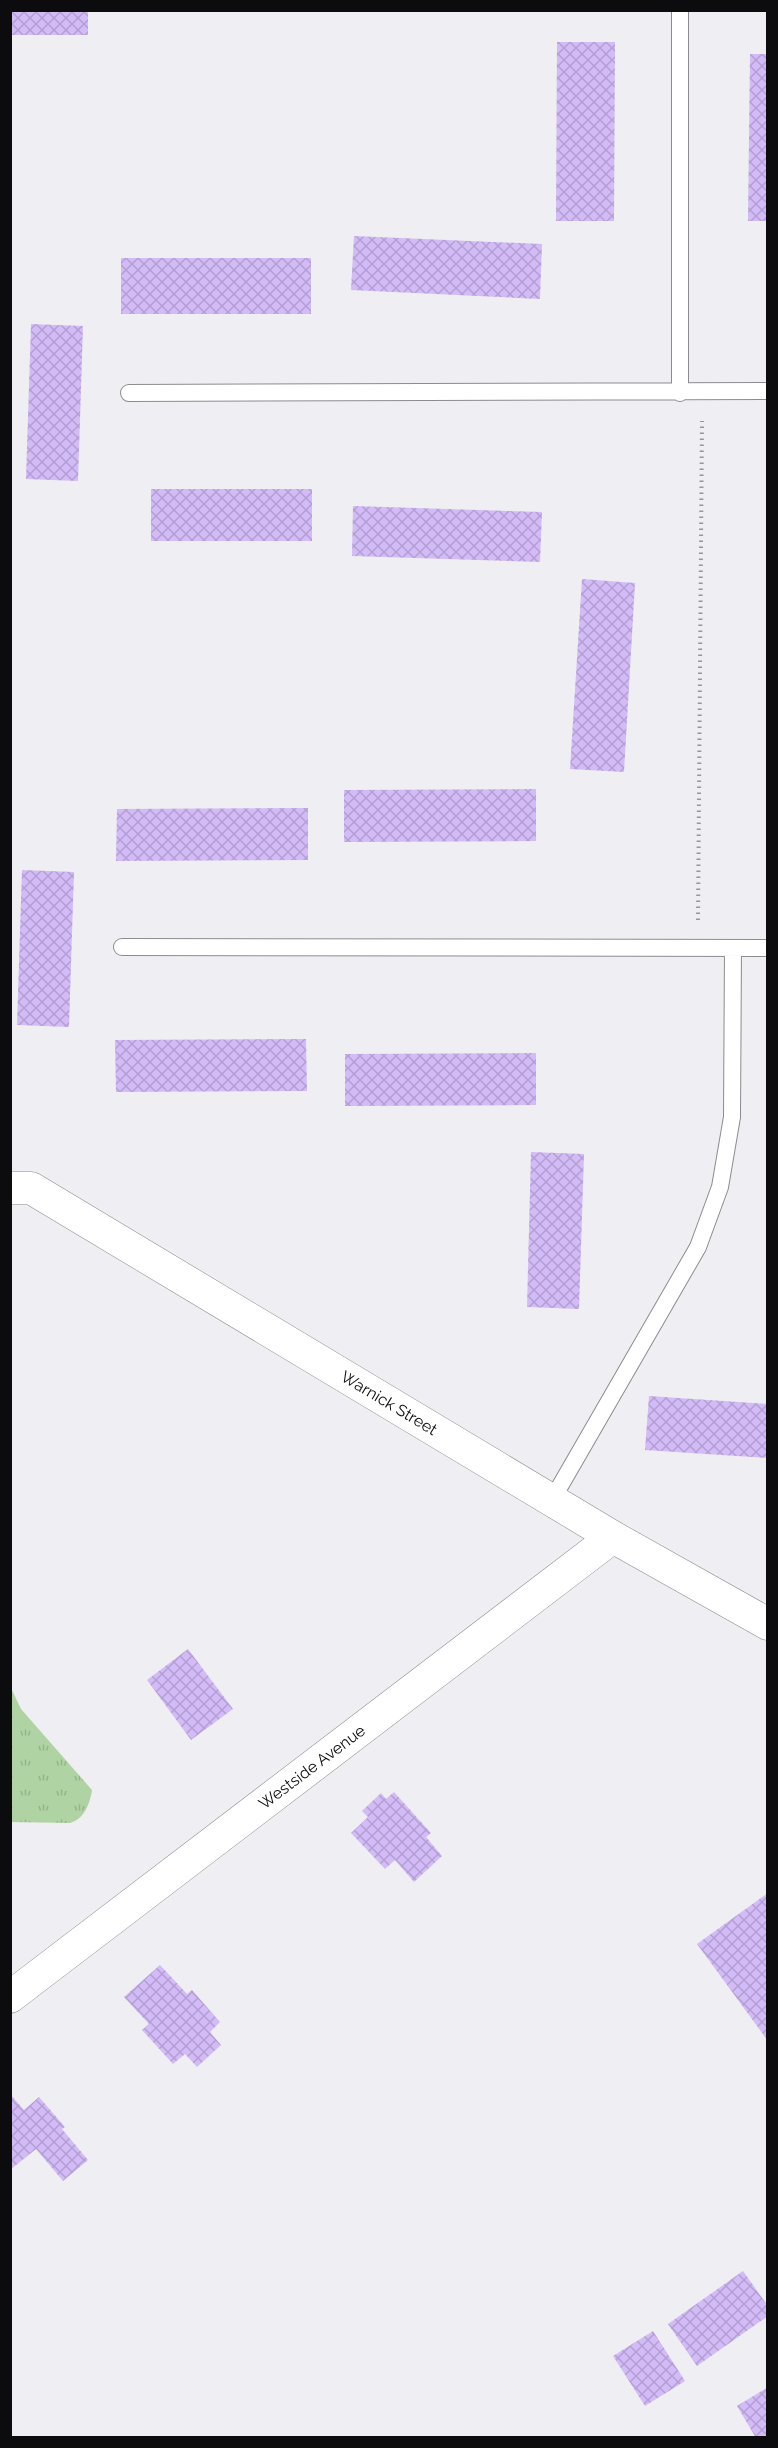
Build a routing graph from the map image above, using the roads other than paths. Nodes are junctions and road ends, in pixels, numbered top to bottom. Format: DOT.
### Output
graph roads {
  1 [pos="680,10"];
  2 [pos="768,391"];
  3 [pos="129,393"];
  4 [pos="681,393"];
  5 [pos="122,947"];
  6 [pos="733,948"];
  7 [pos="768,948"];
  8 [pos="10,1188"];
  9 [pos="552,1500"];
  10 [pos="613,1537"];
  11 [pos="768,1624"];
  12 [pos="10,1997"];
  1 -- 4 [label="lane"];
  2 -- 4 [label="lane"];
  3 -- 4 [label="lane"];
  5 -- 6 [label="lane"];
  6 -- 7 [label="lane"];
  6 -- 9 [label="lane"];
  8 -- 9 [label="street, Warnick Street"];
  9 -- 10 [label="street, Warnick Street"];
  10 -- 11 [label="street, Warnick Street"];
  10 -- 12 [label="street, Westside Avenue"];
}
